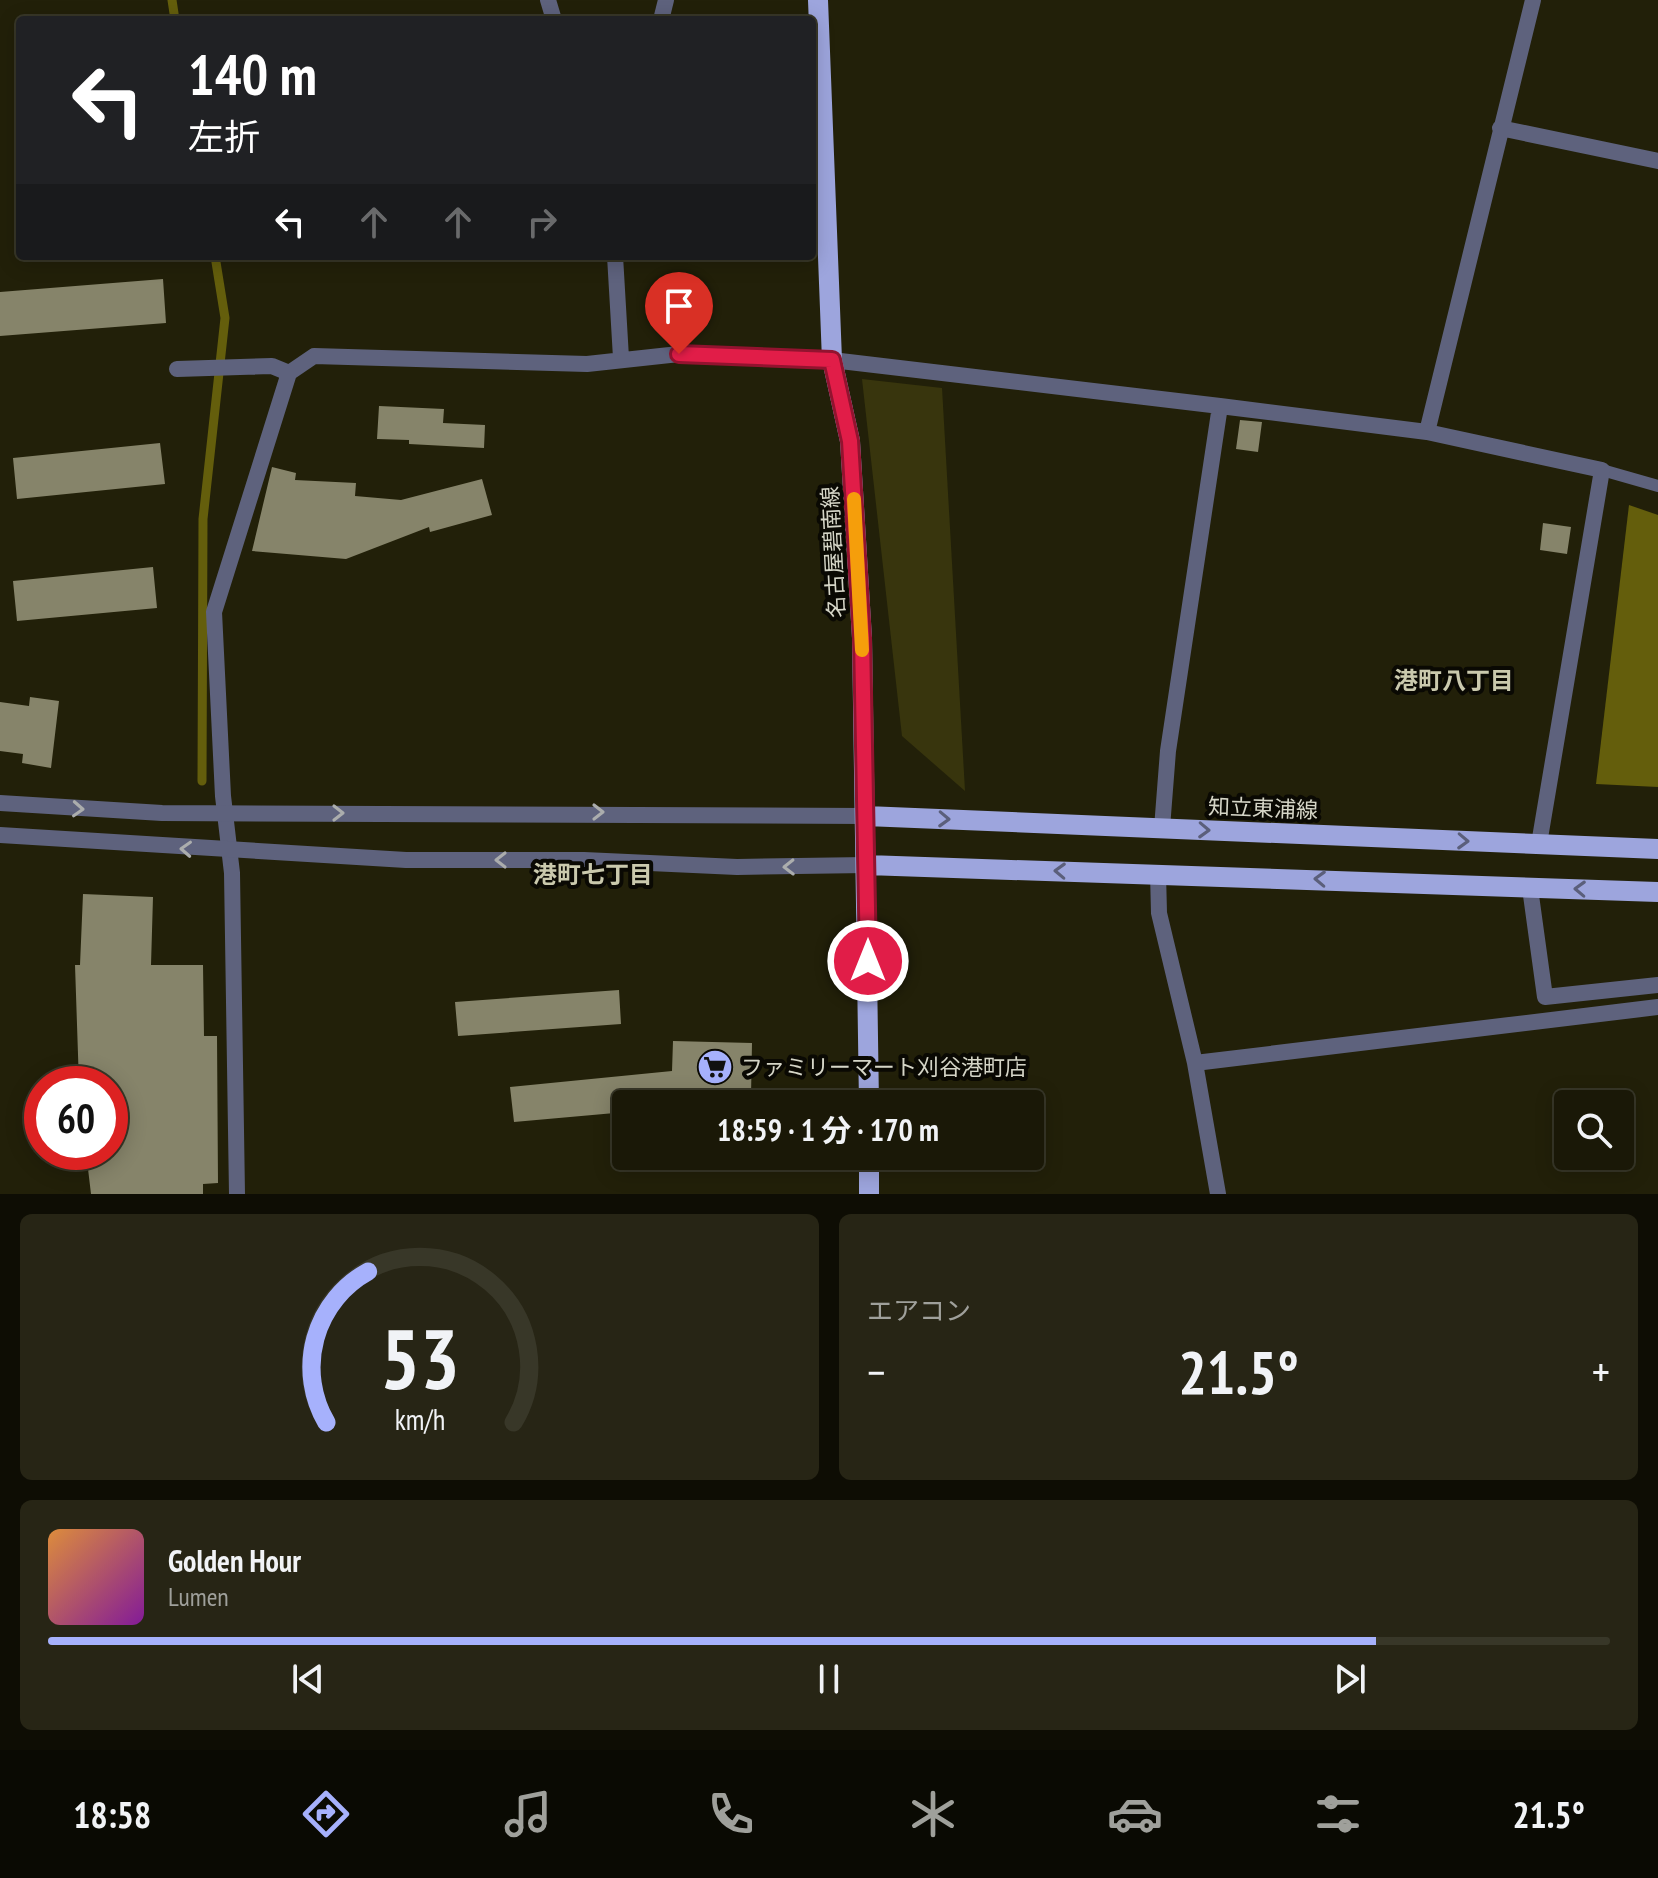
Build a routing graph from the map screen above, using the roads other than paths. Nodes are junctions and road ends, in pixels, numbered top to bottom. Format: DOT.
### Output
graph roads {
  1 [pos="818,0"];
  2 [pos="1533,0"];
  3 [pos="1500,128"];
  4 [pos="1658,161"];
  5 [pos="615,260"];
  6 [pos="621,358"];
  7 [pos="832,360"];
  8 [pos="177,369"];
  9 [pos="289,373"];
  10 [pos="1220,406"];
  11 [pos="1427,432"];
  12 [pos="1602,470"];
  13 [pos="1658,486"];
  14 [pos="0,803"];
  15 [pos="225,813"];
  16 [pos="866,816"];
  17 [pos="1162,828"];
  18 [pos="0,835"];
  19 [pos="1539,844"];
  20 [pos="1658,849"];
  21 [pos="231,852"];
  22 [pos="867,865"];
  23 [pos="1158,873"];
  24 [pos="1530,888"];
  25 [pos="1658,892"];
  26 [pos="1658,985"];
  27 [pos="1658,1007"];
  28 [pos="1195,1063"];
  29 [pos="869,1090"];
  30 [pos="869,1170"];
  31 [pos="237,1194"];
  32 [pos="869,1194"];
  33 [pos="1218,1194"];
  1 -- 7 [label="main road, 名古屋碧南線"];
  2 -- 3 [label="street"];
  3 -- 4 [label="street"];
  3 -- 11 [label="street"];
  5 -- 6 [label="street"];
  6 -- 7 [label="street"];
  6 -- 9 [label="street"];
  7 -- 10 [label="street"];
  7 -- 16 [label="main road, 名古屋碧南線"];
  8 -- 9 [label="street"];
  9 -- 15 [label="street"];
  10 -- 11 [label="street"];
  10 -- 17 [label="street"];
  11 -- 12 [label="street"];
  12 -- 13 [label="lane"];
  12 -- 19 [label="street"];
  14 -- 15 [label="street, one-way"];
  15 -- 16 [label="street, one-way"];
  15 -- 21 [label="street"];
  16 -- 17 [label="main road, 知立東浦線, one-way"];
  16 -- 22 [label="main road, 名古屋碧南線"];
  17 -- 19 [label="main road, 知立東浦線, one-way"];
  21 -- 18 [label="street, one-way"];
  19 -- 20 [label="main road, 知立東浦線"];
  22 -- 21 [label="street, one-way"];
  21 -- 31 [label="street"];
  23 -- 22 [label="main road, one-way"];
  22 -- 29 [label="main road, 名古屋碧南線"];
  24 -- 23 [label="main road, one-way"];
  23 -- 28 [label="street"];
  25 -- 24 [label="main road, one-way"];
  24 -- 26 [label="street"];
  27 -- 28 [label="street"];
  28 -- 33 [label="street"];
  30 -- 32 [label="main road"];
}
